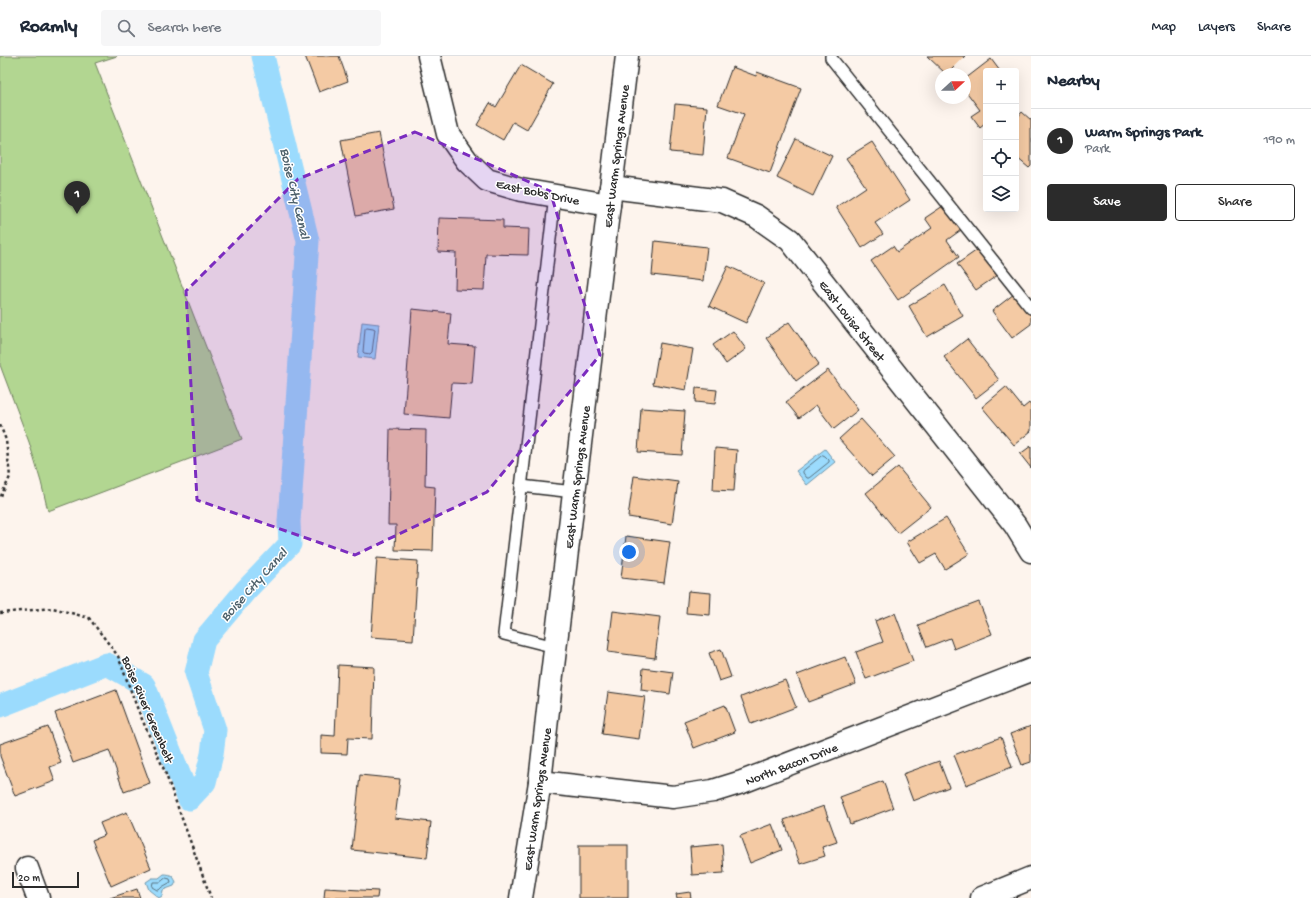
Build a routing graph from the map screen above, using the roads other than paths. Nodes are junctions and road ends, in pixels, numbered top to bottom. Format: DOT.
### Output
graph roads {
  1 [pos="429,56"];
  2 [pos="627,56"];
  3 [pos="831,56"];
  4 [pos="555,196"];
  5 [pos="610,196"];
  6 [pos="1031,308"];
  7 [pos="521,486"];
  8 [pos="574,492"];
  9 [pos="1031,551"];
  10 [pos="555,647"];
  11 [pos="1031,670"];
  12 [pos="540,782"];
  13 [pos="27,868"];
  14 [pos="1031,878"];
  15 [pos="38,898"];
  16 [pos="521,898"];
  17 [pos="982,898"];
  1 -- 4 [label="street, East Bobs Drive"];
  2 -- 5 [label="street, East Warm Springs Avenue"];
  3 -- 6 [label="lane"];
  4 -- 5 [label="street, East Bobs Drive"];
  4 -- 7 [label="lane"];
  5 -- 8 [label="street, East Warm Springs Avenue"];
  5 -- 9 [label="street, East Louisa Street"];
  7 -- 8 [label="lane"];
  7 -- 10 [label="lane"];
  8 -- 10 [label="street, East Warm Springs Avenue"];
  10 -- 12 [label="street, East Warm Springs Avenue"];
  11 -- 12 [label="street, North Bacon Drive"];
  12 -- 16 [label="street, East Warm Springs Avenue"];
  13 -- 15 [label="street"];
  14 -- 17 [label="street"];
}
